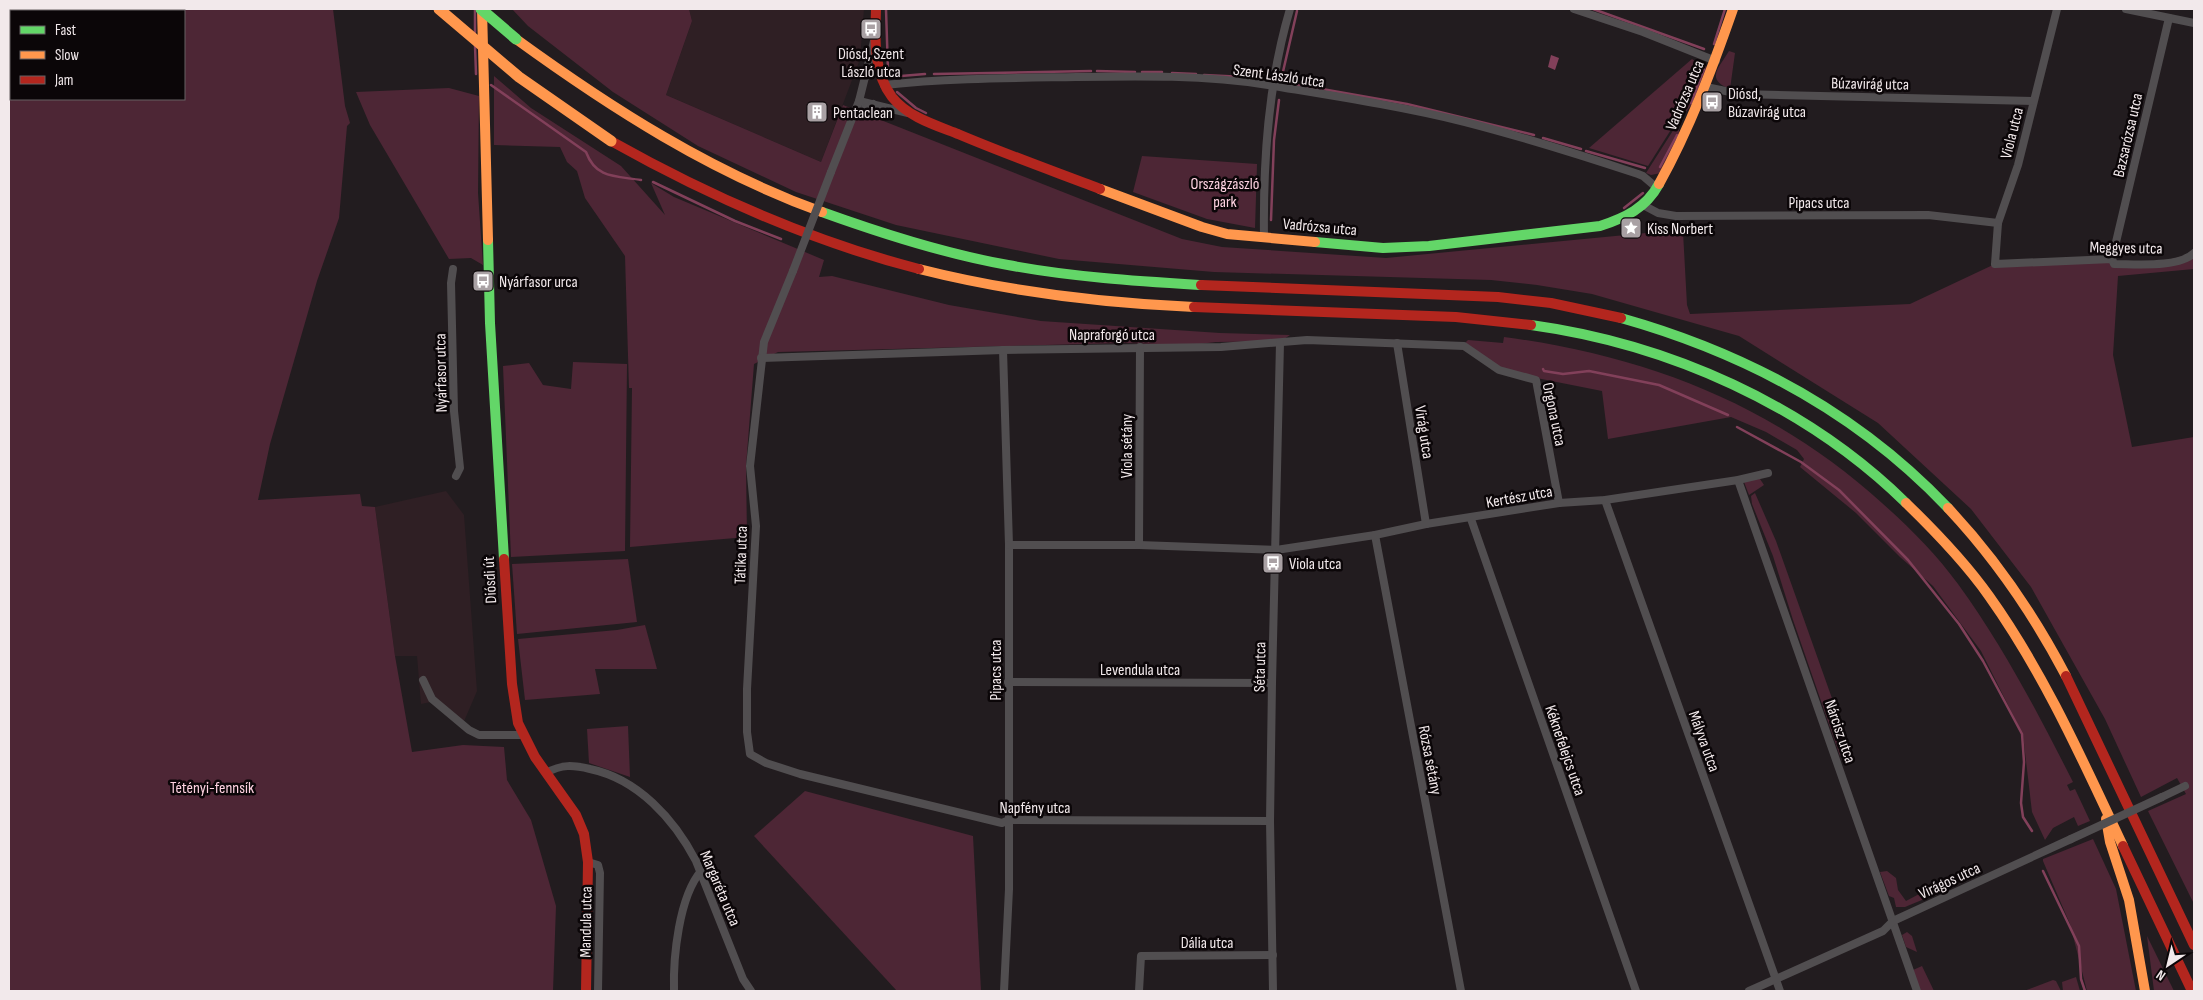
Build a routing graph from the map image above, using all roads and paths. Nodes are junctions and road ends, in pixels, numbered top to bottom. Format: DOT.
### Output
graph roads {
  1 [pos="439,9"];
  2 [pos="482,9"];
  3 [pos="876,9"];
  4 [pos="1290,9"];
  5 [pos="1574,9"];
  6 [pos="1733,9"];
  7 [pos="2057,9"];
  8 [pos="2126,9"];
  9 [pos="2169,18"];
  10 [pos="2194,23"];
  11 [pos="875,34"];
  12 [pos="1716,61"];
  13 [pos="884,85"];
  14 [pos="1273,86"];
  15 [pos="1706,87"];
  16 [pos="859,101"];
  17 [pos="2033,101"];
  18 [pos="873,104"];
  19 [pos="909,113"];
  20 [pos="852,116"];
  21 [pos="1657,188"];
  22 [pos="1643,205"];
  23 [pos="1998,223"];
  24 [pos="1264,238"];
  25 [pos="2194,253"];
  26 [pos="2112,258"];
  27 [pos="1994,264"];
  28 [pos="453,269"];
  29 [pos="1397,343"];
  30 [pos="1280,344"];
  31 [pos="1464,346"];
  32 [pos="1140,347"];
  33 [pos="1003,350"];
  34 [pos="761,358"];
  35 [pos="1768,473"];
  36 [pos="456,476"];
  37 [pos="1738,480"];
  38 [pos="1605,500"];
  39 [pos="1559,504"];
  40 [pos="1470,519"];
  41 [pos="1426,524"];
  42 [pos="1375,535"];
  43 [pos="1139,545"];
  44 [pos="1009,546"];
  45 [pos="1276,550"];
  46 [pos="424,680"];
  47 [pos="1008,682"];
  48 [pos="1272,683"];
  49 [pos="523,735"];
  50 [pos="750,754"];
  51 [pos="546,773"];
  52 [pos="2185,786"];
  53 [pos="2104,806"];
  54 [pos="1009,820"];
  55 [pos="1270,820"];
  56 [pos="588,862"];
  57 [pos="701,871"];
  58 [pos="1893,921"];
  59 [pos="2194,945"];
  60 [pos="1273,956"];
  61 [pos="743,979"];
  62 [pos="1776,979"];
  63 [pos="586,991"];
  64 [pos="598,991"];
  65 [pos="674,991"];
  66 [pos="742,991"];
  67 [pos="751,991"];
  68 [pos="1004,991"];
  69 [pos="1139,991"];
  70 [pos="1273,991"];
  71 [pos="1461,991"];
  72 [pos="1636,991"];
  73 [pos="1749,991"];
  74 [pos="1780,991"];
  75 [pos="1917,991"];
  76 [pos="2145,991"];
  77 [pos="2192,991"];
  1 -- 53 [label="main road, bridge"];
  2 -- 49 [label="main road, Diósdi út"];
  2 -- 59 [label="main road, bridge"];
  3 -- 11 [label="main road, Vadrózsa utca"];
  4 -- 14 [label="street"];
  5 -- 12 [label="street"];
  6 -- 12 [label="main road, Vadrózsa utca"];
  7 -- 17 [label="street, Viola utca"];
  8 -- 9 [label="street"];
  9 -- 10 [label="street"];
  9 -- 26 [label="street, Bazsarózsa utca"];
  11 -- 13 [label="main road, Vadrózsa utca"];
  11 -- 16 [label="street, Tátika utca"];
  12 -- 15 [label="main road, Vadrózsa utca"];
  13 -- 14 [label="street, Szent László utca"];
  13 -- 19 [label="main road, Vadrózsa utca"];
  14 -- 21 [label="street, Szent László utca"];
  14 -- 24 [label="street"];
  15 -- 17 [label="street, Búzavirág utca"];
  15 -- 21 [label="main road, Vadrózsa utca"];
  16 -- 18 [label="street"];
  16 -- 20 [label="street, Tátika utca"];
  17 -- 23 [label="street, Viola utca"];
  18 -- 19 [label="street"];
  18 -- 20 [label="street"];
  19 -- 24 [label="main road, Vadrózsa utca"];
  20 -- 34 [label="street, Tátika utca, bridge"];
  21 -- 22 [label="main road, Vadrózsa utca"];
  22 -- 23 [label="street, Pipacs utca"];
  22 -- 24 [label="main road, Vadrózsa utca"];
  23 -- 27 [label="street, Viola utca"];
  25 -- 26 [label="street, Meggyes utca"];
  26 -- 27 [label="street, Meggyes utca"];
  28 -- 36 [label="street, Nyárfasor utca"];
  29 -- 30 [label="street, Napraforgó utca"];
  29 -- 31 [label="street, Napraforgó utca"];
  29 -- 41 [label="street, Virág utca"];
  30 -- 32 [label="street, Napraforgó utca"];
  30 -- 45 [label="street, Séta utca"];
  31 -- 39 [label="street, Orgona utca"];
  32 -- 33 [label="street, Napraforgó utca"];
  32 -- 43 [label="street, Viola sétány"];
  33 -- 34 [label="street, Napraforgó utca"];
  33 -- 44 [label="street, Pipacs utca"];
  34 -- 50 [label="street, Tátika utca"];
  35 -- 37 [label="street, Kertész utca"];
  37 -- 38 [label="street, Kertész utca"];
  37 -- 58 [label="street, Nárcisz utca"];
  38 -- 39 [label="street, Kertész utca"];
  38 -- 62 [label="street, Mályva utca"];
  39 -- 40 [label="street, Kertész utca"];
  40 -- 41 [label="street, Kertész utca"];
  40 -- 72 [label="street, Kéknefelejcs utca"];
  41 -- 42 [label="street, Kertész utca"];
  42 -- 45 [label="street, Kertész utca"];
  42 -- 71 [label="street, Rózsa sétány"];
  43 -- 44 [label="street"];
  43 -- 45 [label="street"];
  44 -- 47 [label="street, Pipacs utca"];
  45 -- 48 [label="street, Séta utca"];
  46 -- 49 [label="street"];
  47 -- 48 [label="street, Levendula utca"];
  47 -- 54 [label="street, Pipacs utca"];
  48 -- 55 [label="street, Séta utca"];
  49 -- 51 [label="main road, Diósdi út"];
  50 -- 54 [label="street, Napfény utca"];
  51 -- 56 [label="main road, Diósdi út"];
  51 -- 57 [label="street, Margaréta utca"];
  52 -- 58 [label="street, Virágos utca, bridge"];
  53 -- 76 [label="main road"];
  53 -- 77 [label="main road"];
  54 -- 55 [label="street, Napfény utca"];
  54 -- 68 [label="street, Pipacs utca"];
  55 -- 60 [label="street, Séta utca"];
  56 -- 63 [label="main road, Diósdi út"];
  56 -- 64 [label="street, Mandula utca"];
  57 -- 61 [label="street, Margaréta utca"];
  57 -- 65 [label="street"];
  58 -- 62 [label="street, Virágos utca"];
  58 -- 75 [label="street, Nárcisz utca"];
  60 -- 69 [label="street, Dália utca"];
  60 -- 70 [label="street, Séta utca"];
  61 -- 66 [label="street"];
  61 -- 67 [label="street, Margaréta utca"];
  62 -- 73 [label="street, Virágos utca"];
  62 -- 74 [label="street, Mályva utca"];
}
